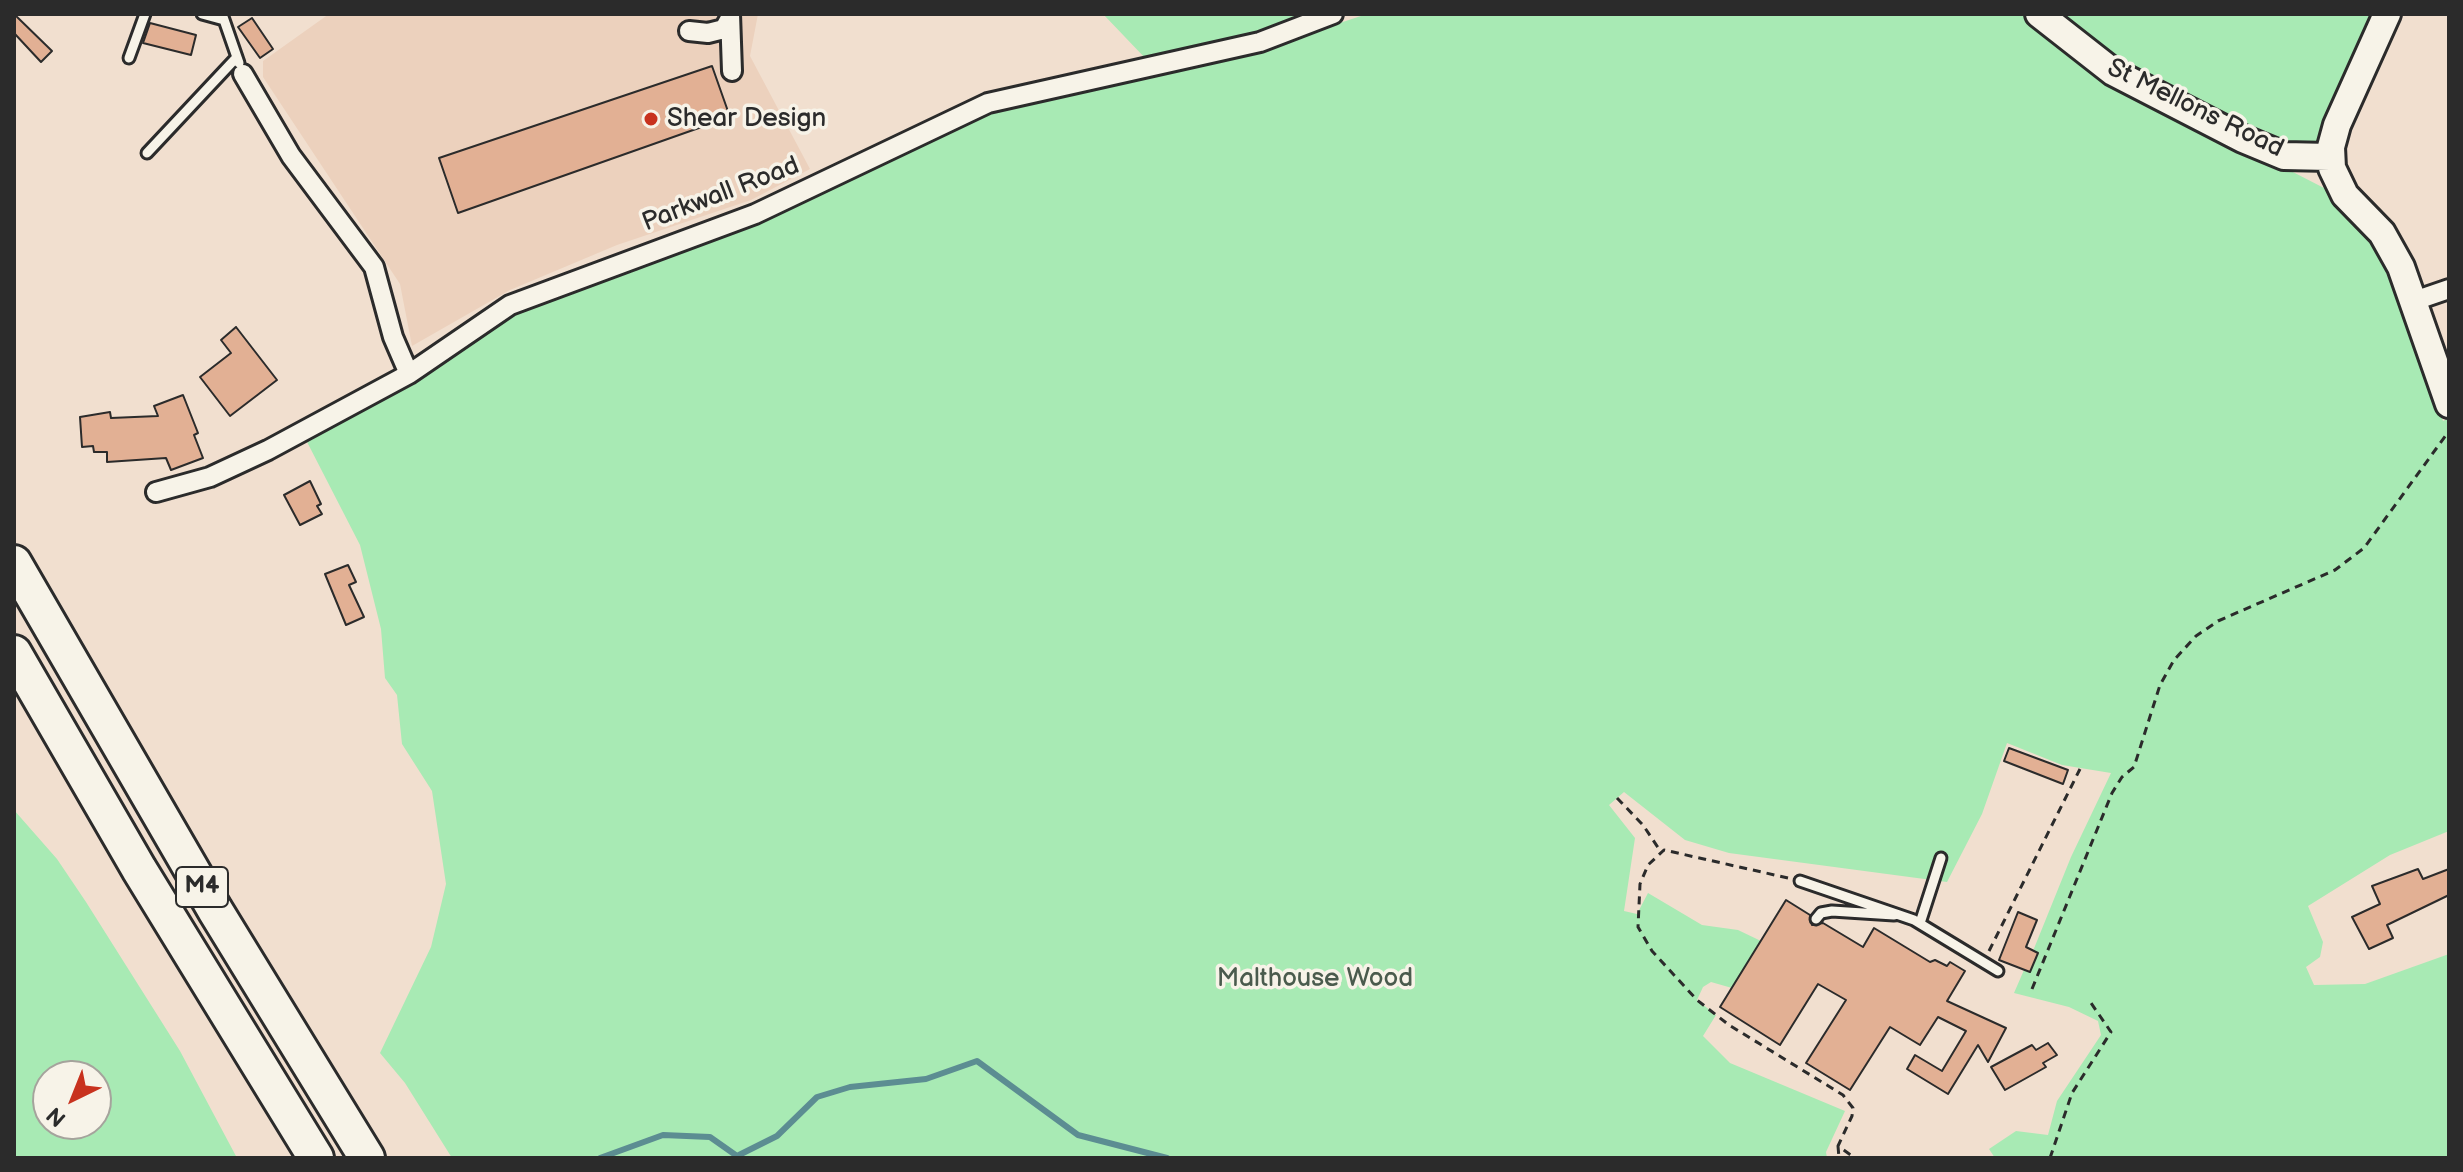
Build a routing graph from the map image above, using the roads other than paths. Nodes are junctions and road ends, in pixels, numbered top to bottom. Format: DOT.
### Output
graph roads {
  1 [pos="145,14"];
  2 [pos="202,14"];
  3 [pos="1333,14"];
  4 [pos="2039,14"];
  5 [pos="2387,14"];
  6 [pos="730,16"];
  7 [pos="223,17"];
  8 [pos="689,31"];
  9 [pos="129,58"];
  10 [pos="240,65"];
  11 [pos="732,71"];
  12 [pos="147,153"];
  13 [pos="2330,157"];
  14 [pos="2449,289"];
  15 [pos="2414,301"];
  16 [pos="409,374"];
  17 [pos="2449,404"];
  18 [pos="156,492"];
  19 [pos="14,554"];
  20 [pos="14,563"];
  21 [pos="42,613"];
  22 [pos="14,653"];
  23 [pos="1941,858"];
  24 [pos="1800,881"];
  25 [pos="1905,916"];
  26 [pos="1816,919"];
  27 [pos="1920,923"];
  28 [pos="1998,971"];
  29 [pos="316,1158"];
  30 [pos="367,1158"];
  1 -- 9 [label="lane"];
  2 -- 7 [label="lane"];
  3 -- 16 [label="street, Parkwall Road"];
  4 -- 13 [label="main road, St Mellons Road"];
  5 -- 13 [label="main road"];
  6 -- 8 [label="street"];
  6 -- 11 [label="street"];
  7 -- 10 [label="lane"];
  10 -- 12 [label="lane"];
  10 -- 16 [label="street"];
  13 -- 15 [label="main road"];
  14 -- 15 [label="street"];
  15 -- 17 [label="main road"];
  16 -- 18 [label="street, Parkwall Road"];
  19 -- 21 [label="highway"];
  20 -- 21 [label="highway, M4"];
  21 -- 30 [label="highway, M4"];
  22 -- 29 [label="highway, M4"];
  23 -- 27 [label="lane"];
  24 -- 25 [label="lane"];
  25 -- 26 [label="lane"];
  25 -- 27 [label="lane"];
  27 -- 28 [label="lane"];
}
